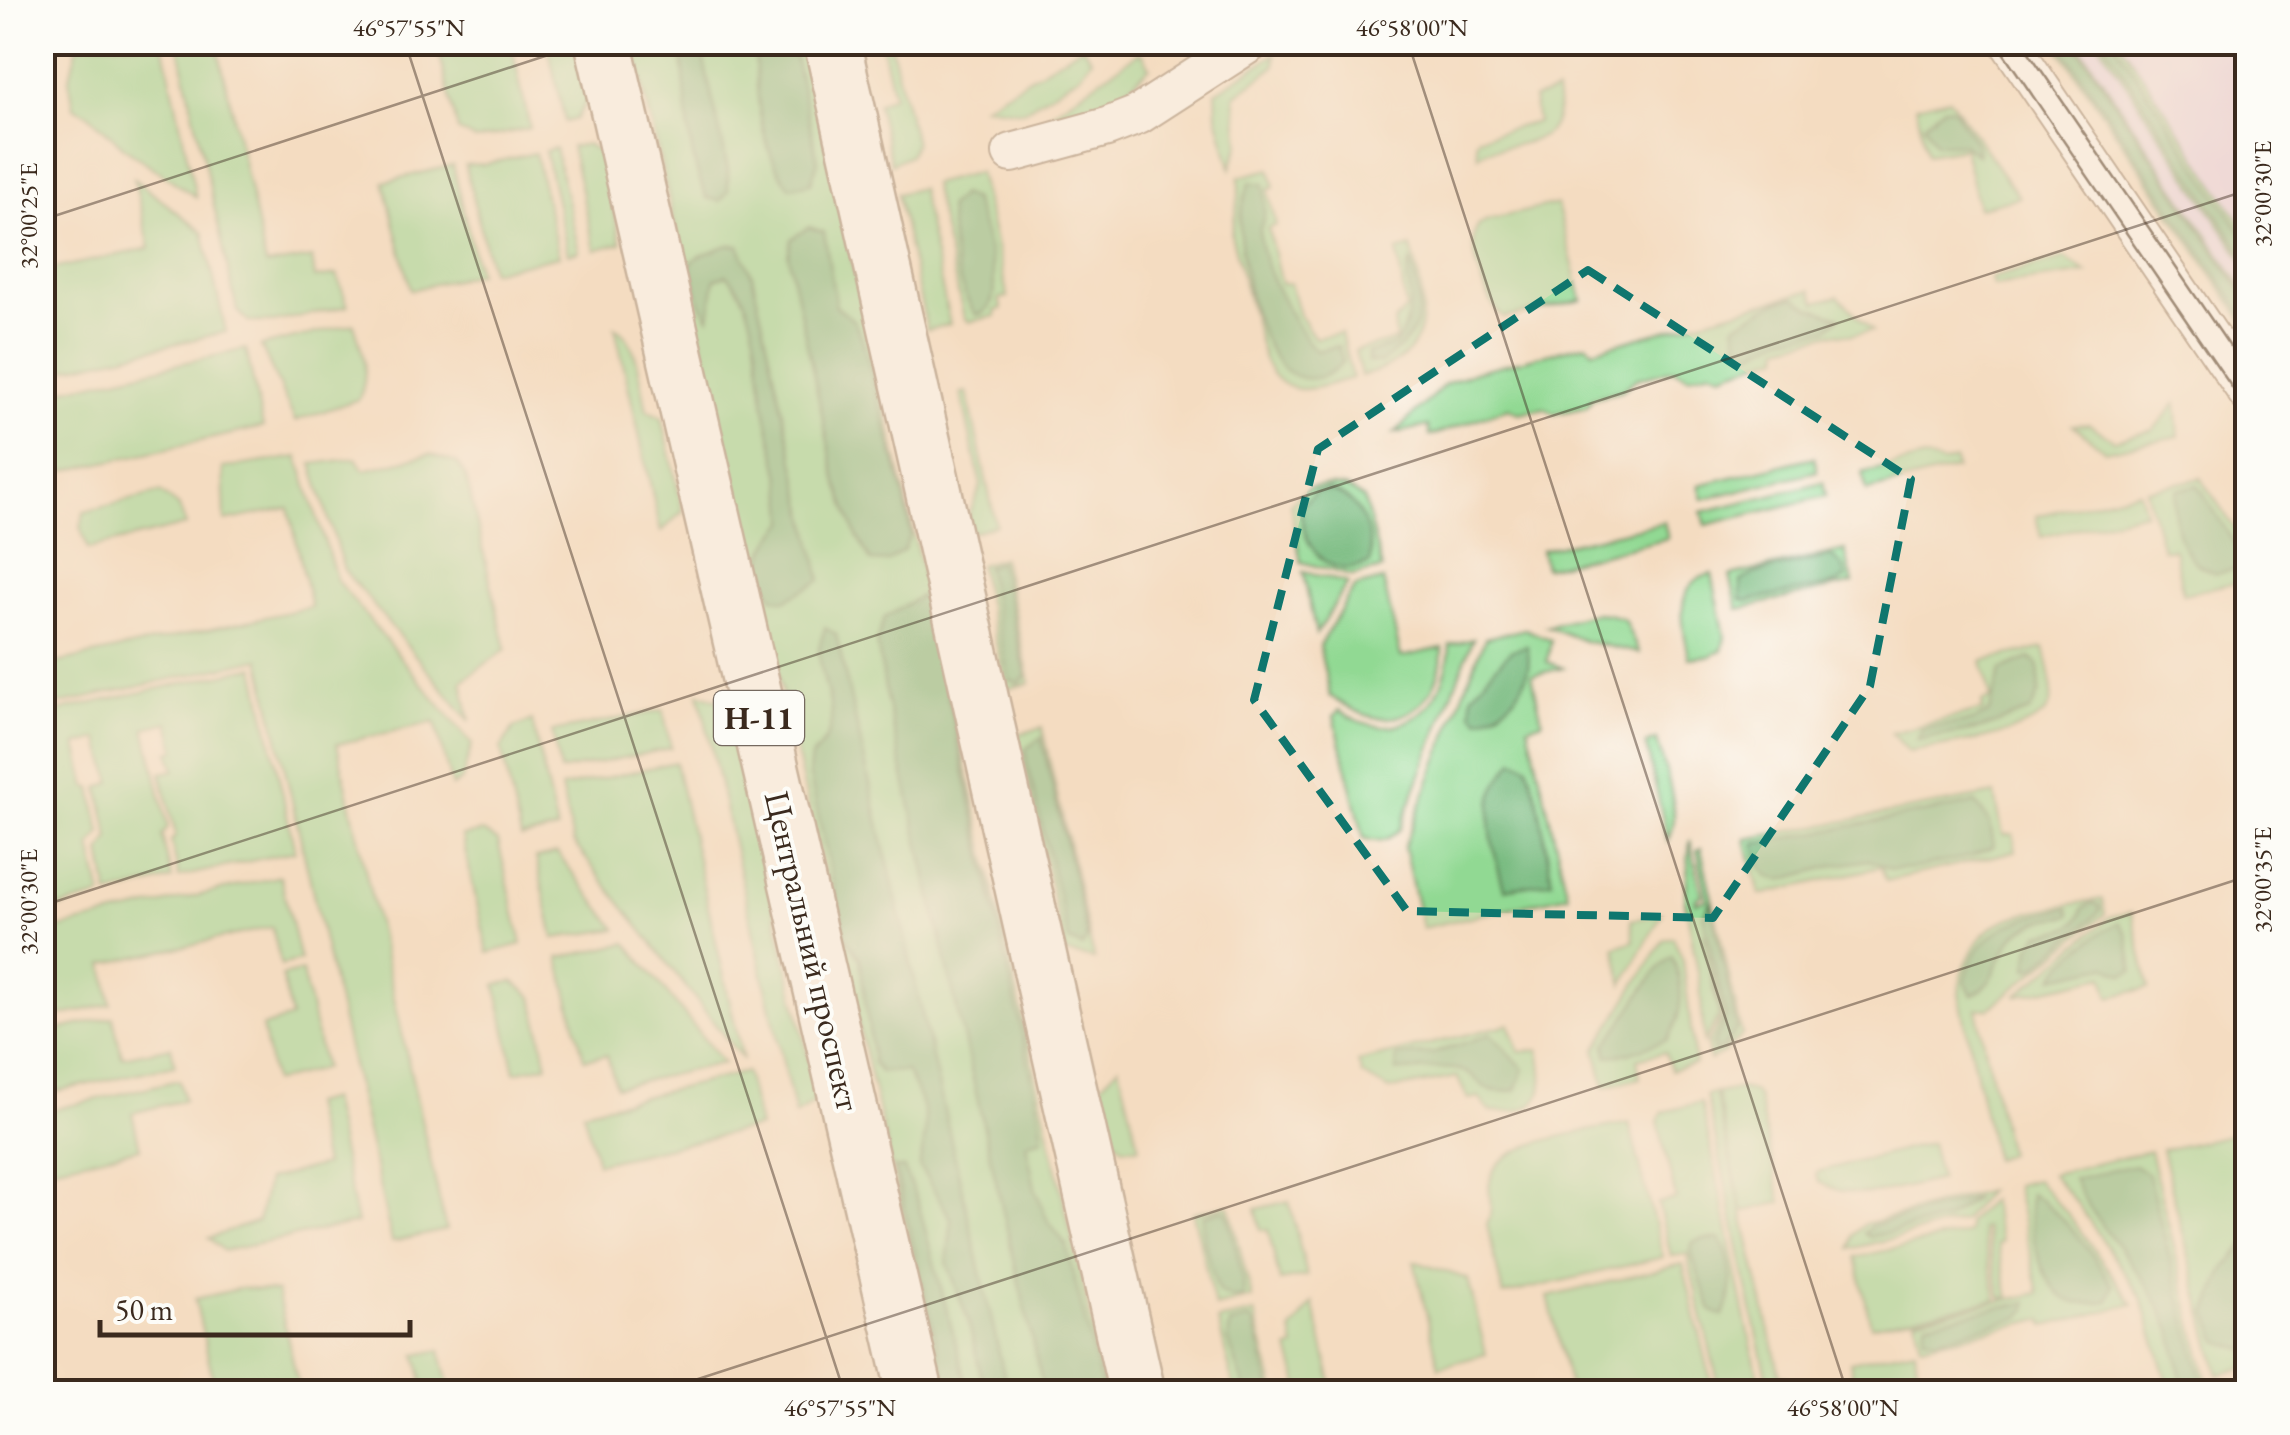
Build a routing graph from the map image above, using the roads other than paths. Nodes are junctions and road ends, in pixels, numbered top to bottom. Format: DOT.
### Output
graph roads {
  1 [pos="603,42"];
  2 [pos="832,42"];
  3 [pos="1251,42"];
  4 [pos="2009,42"];
  5 [pos="1012,153"];
  6 [pos="2248,393"];
  7 [pos="915,1392"];
  8 [pos="1137,1392"];
  1 -- 7 [label="main road, Центральний проспект / Н-11"];
  2 -- 8 [label="main road"];
  3 -- 5 [label="street"];
  4 -- 6 [label="street"];
}
